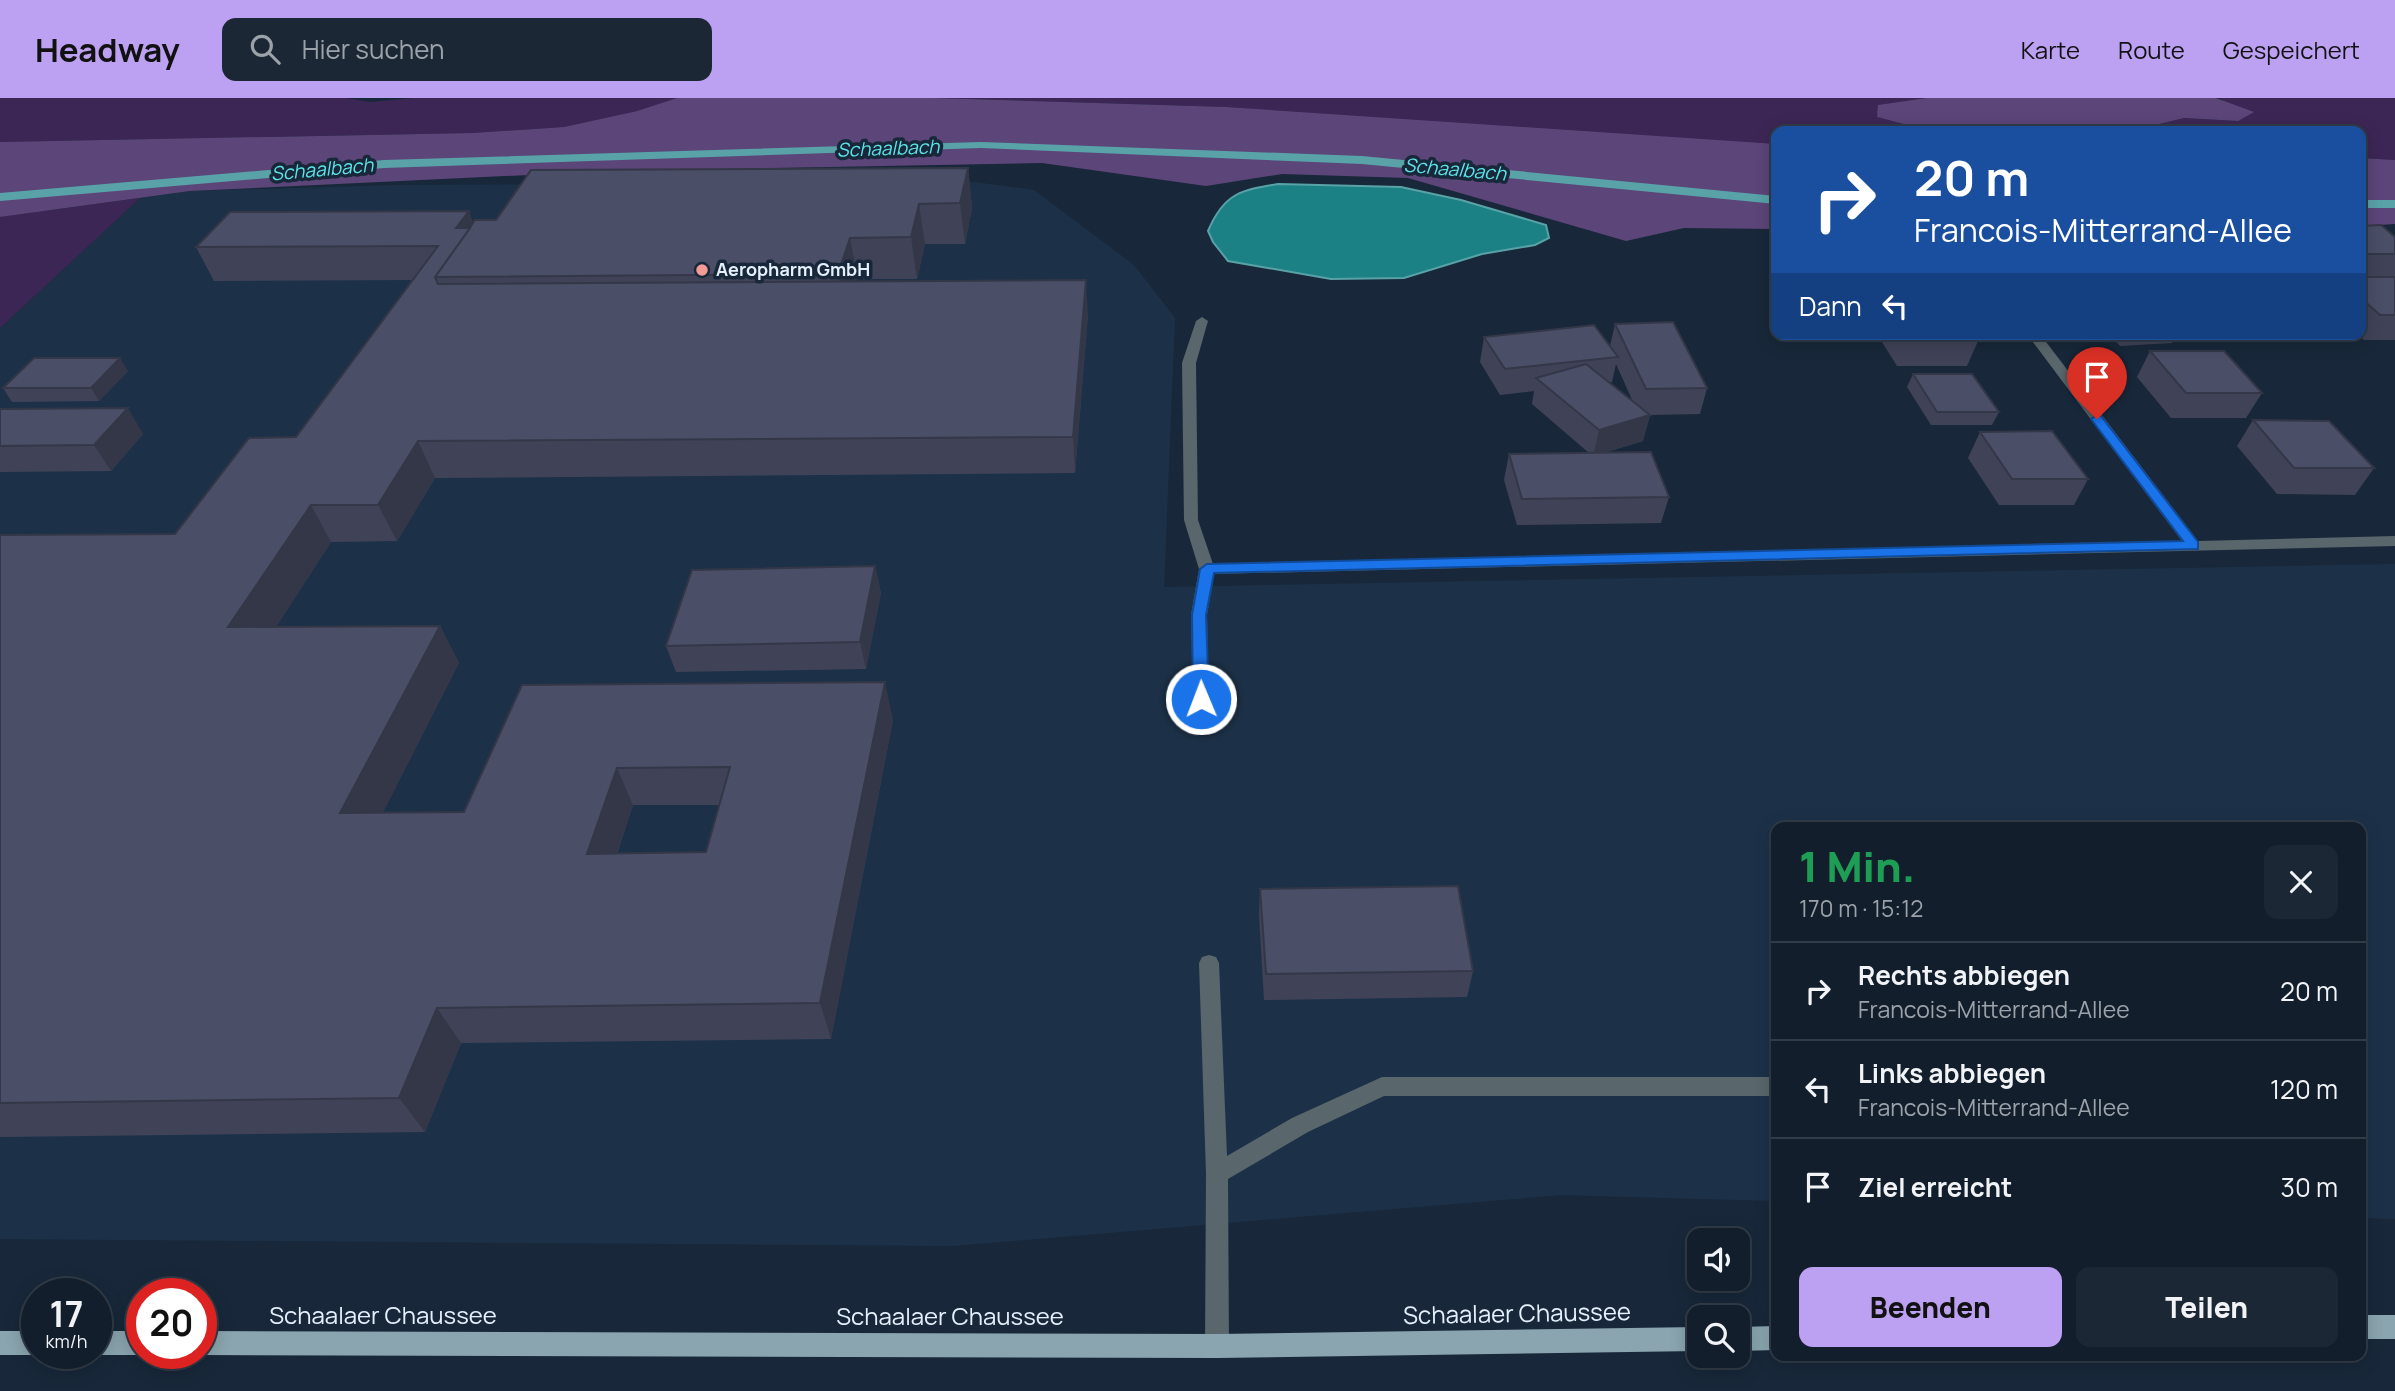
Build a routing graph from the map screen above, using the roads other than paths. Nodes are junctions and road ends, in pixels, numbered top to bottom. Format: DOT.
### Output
graph roads {
  1 [pos="1202,321"];
  2 [pos="2038,340"];
  3 [pos="2395,541"];
  4 [pos="2193,545"];
  5 [pos="1207,569"];
  6 [pos="1201,699"];
  7 [pos="1209,963"];
  8 [pos="1771,1087"];
  9 [pos="1217,1174"];
  10 [pos="2366,1327"];
  11 [pos="2395,1327"];
  12 [pos="1771,1338"];
  13 [pos="1687,1339"];
  14 [pos="1750,1339"];
  15 [pos="0,1343"];
  16 [pos="21,1343"];
  17 [pos="217,1343"];
  18 [pos="1217,1346"];
  1 -- 5 [label="street"];
  2 -- 4 [label="street"];
  3 -- 4 [label="street"];
  4 -- 5 [label="street"];
  5 -- 6 [label="street"];
  7 -- 9 [label="street"];
  8 -- 9 [label="street"];
  9 -- 18 [label="street"];
  10 -- 11 [label="main road"];
  12 -- 14 [label="main road"];
  13 -- 18 [label="main road, Schaalaer Chaussee"];
  15 -- 16 [label="main road"];
  17 -- 18 [label="main road, Schaalaer Chaussee"];
}
